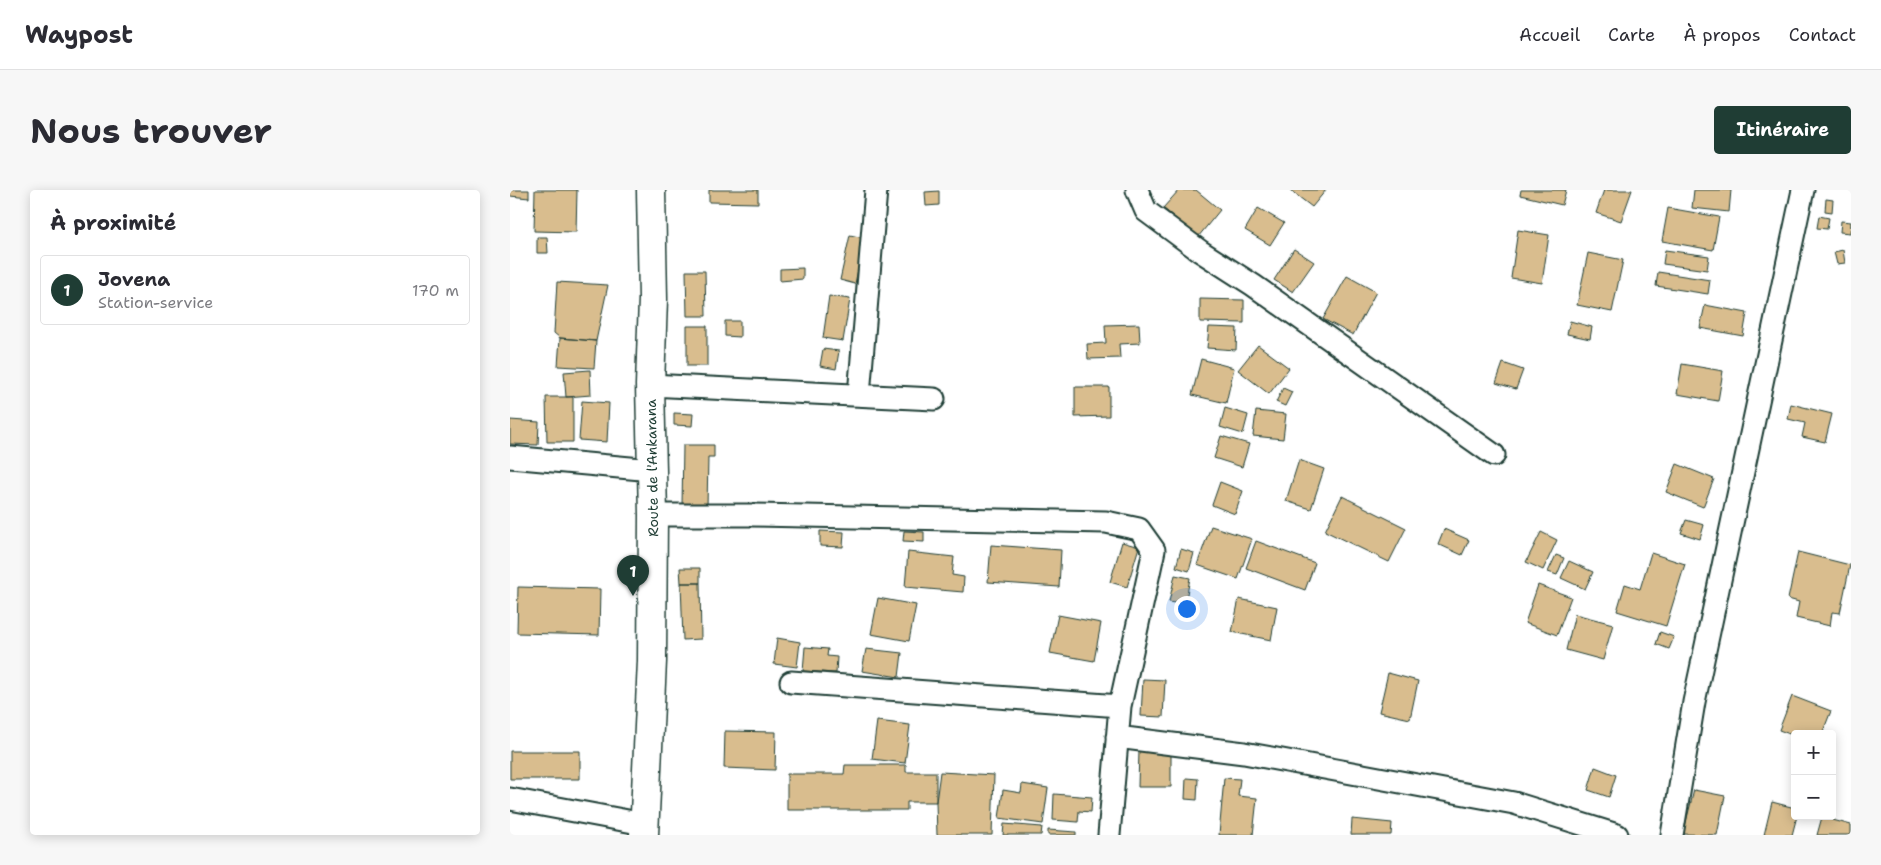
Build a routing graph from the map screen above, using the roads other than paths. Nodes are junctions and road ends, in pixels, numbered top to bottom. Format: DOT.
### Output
graph roads {
  1 [pos="651,190"];
  2 [pos="876,190"];
  3 [pos="1137,190"];
  4 [pos="1803,190"];
  5 [pos="650,385"];
  6 [pos="858,395"];
  7 [pos="934,399"];
  8 [pos="1494,455"];
  9 [pos="510,457"];
  10 [pos="652,470"];
  11 [pos="653,515"];
  12 [pos="791,682"];
  13 [pos="1120,706"];
  14 [pos="1118,737"];
  15 [pos="510,799"];
  16 [pos="644,830"];
  17 [pos="1109,835"];
  18 [pos="1617,835"];
  19 [pos="1672,835"];
  1 -- 5 [label="main road, Route de l'Ankarana"];
  2 -- 6 [label="street"];
  3 -- 8 [label="street"];
  4 -- 19 [label="street"];
  5 -- 6 [label="street"];
  5 -- 10 [label="main road, Route de l'Ankarana"];
  6 -- 7 [label="street"];
  9 -- 10 [label="street"];
  10 -- 11 [label="main road, Route de l'Ankarana"];
  11 -- 13 [label="street"];
  11 -- 16 [label="main road, Route de l'Ankarana"];
  12 -- 13 [label="street"];
  13 -- 14 [label="street"];
  14 -- 17 [label="street"];
  14 -- 18 [label="street"];
  15 -- 16 [label="street"];
}
